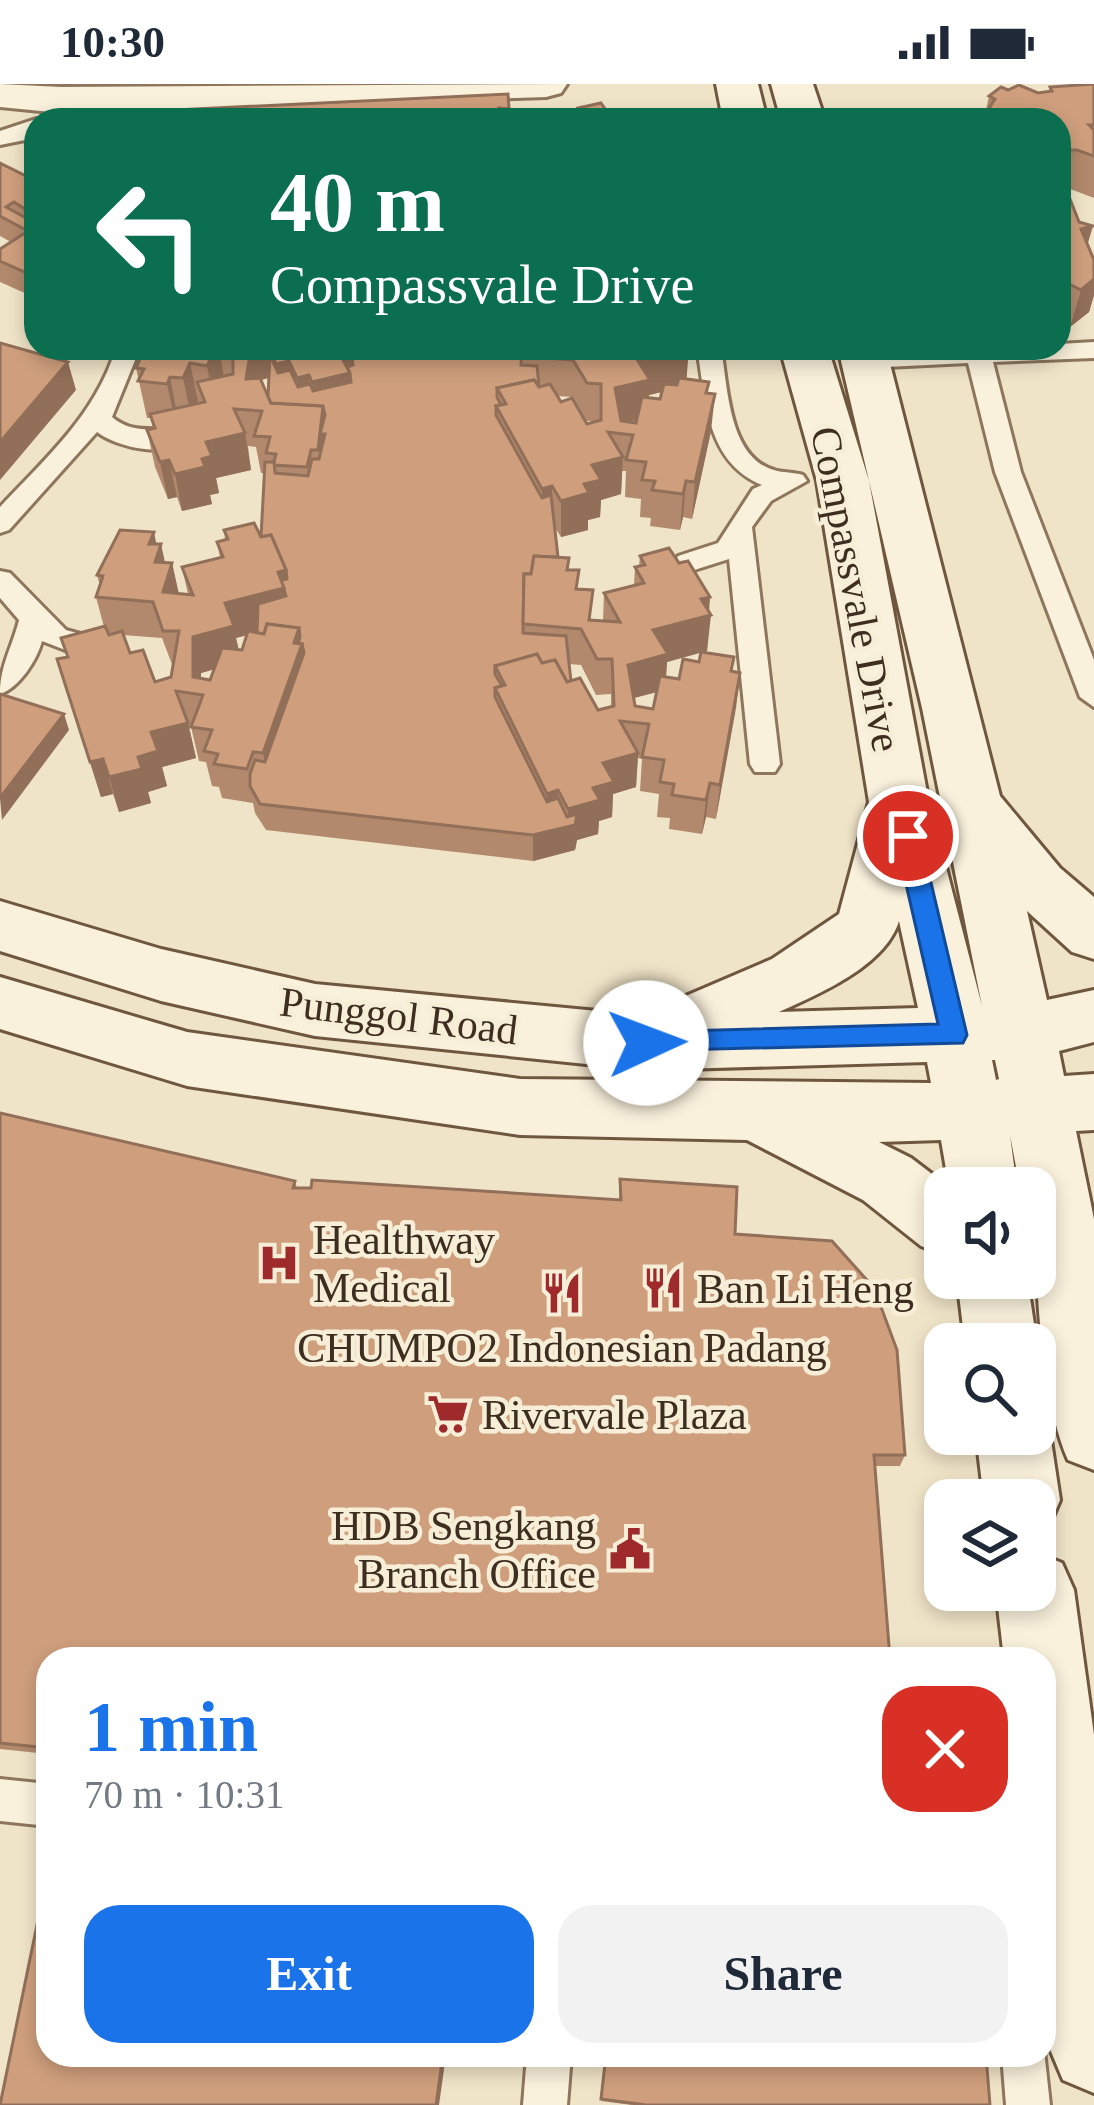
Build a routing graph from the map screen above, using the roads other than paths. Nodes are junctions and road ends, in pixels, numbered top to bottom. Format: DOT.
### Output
graph roads {
  1 [pos="546,84"];
  2 [pos="0,94"];
  3 [pos="29,108"];
  4 [pos="171,108"];
  5 [pos="124,360"];
  6 [pos="712,360"];
  7 [pos="808,360"];
  8 [pos="864,360"];
  9 [pos="980,360"];
  10 [pos="687,396"];
  11 [pos="723,412"];
  12 [pos="96,413"];
  13 [pos="179,437"];
  14 [pos="0,524"];
  15 [pos="741,535"];
  16 [pos="688,563"];
  17 [pos="0,580"];
  18 [pos="33,618"];
  19 [pos="751,637"];
  20 [pos="125,653"];
  21 [pos="727,660"];
  22 [pos="0,684"];
  23 [pos="1094,697"];
  24 [pos="765,764"];
  25 [pos="898,798"];
  26 [pos="972,801"];
  27 [pos="0,926"];
  28 [pos="1094,934"];
  29 [pos="0,1004"];
  30 [pos="1094,1016"];
  31 [pos="1022,1032"];
  32 [pos="954,1035"];
  33 [pos="646,1043"];
  34 [pos="1067,1104"];
  35 [pos="744,1108"];
  36 [pos="970,1112"];
  37 [pos="979,1167"];
  38 [pos="924,1209"];
  39 [pos="1086,1283"];
  40 [pos="1094,1436"];
  41 [pos="1038,1611"];
  42 [pos="1043,1647"];
  43 [pos="1056,1745"];
  44 [pos="0,1800"];
  45 [pos="36,1804"];
  46 [pos="1076,1893"];
  47 [pos="1056,1942"];
  48 [pos="1094,2049"];
  49 [pos="548,2067"];
  50 [pos="1025,2067"];
  51 [pos="544,2105"];
  52 [pos="1028,2105"];
  1 -- 4 [label="street"];
  2 -- 3 [label="street"];
  5 -- 12 [label="lane"];
  6 -- 11 [label="lane"];
  7 -- 25 [label="street, Compassvale Drive"];
  8 -- 26 [label="street, Compassvale Drive"];
  9 -- 23 [label="lane"];
  10 -- 11 [label="lane"];
  11 -- 15 [label="lane"];
  12 -- 13 [label="lane"];
  12 -- 14 [label="lane"];
  15 -- 16 [label="lane"];
  15 -- 19 [label="lane"];
  17 -- 18 [label="lane"];
  18 -- 20 [label="lane"];
  18 -- 22 [label="lane"];
  19 -- 21 [label="lane"];
  19 -- 24 [label="lane"];
  25 -- 32 [label="street, Compassvale Drive"];
  25 -- 33 [label="street"];
  26 -- 28 [label="street"];
  26 -- 31 [label="street, Compassvale Drive"];
  27 -- 33 [label="street, Punggol Road"];
  29 -- 35 [label="street, Punggol Road"];
  30 -- 31 [label="street, Punggol Road"];
  31 -- 32 [label="street, Punggol Road"];
  31 -- 34 [label="street, Compassvale Drive"];
  32 -- 33 [label="street, Punggol Road"];
  32 -- 36 [label="street, Compassvale Drive"];
  34 -- 36 [label="street, Punggol Road"];
  34 -- 39 [label="street, Compassvale Drive"];
  35 -- 36 [label="street, Punggol Road"];
  35 -- 38 [label="street"];
  36 -- 37 [label="street, Compassvale Drive"];
  39 -- 40 [label="street, Compassvale Drive"];
  41 -- 42 [label="street"];
  43 -- 46 [label="street"];
  44 -- 45 [label="lane"];
  46 -- 47 [label="lane"];
  46 -- 48 [label="street"];
  49 -- 51 [label="lane"];
  50 -- 52 [label="lane"];
}
